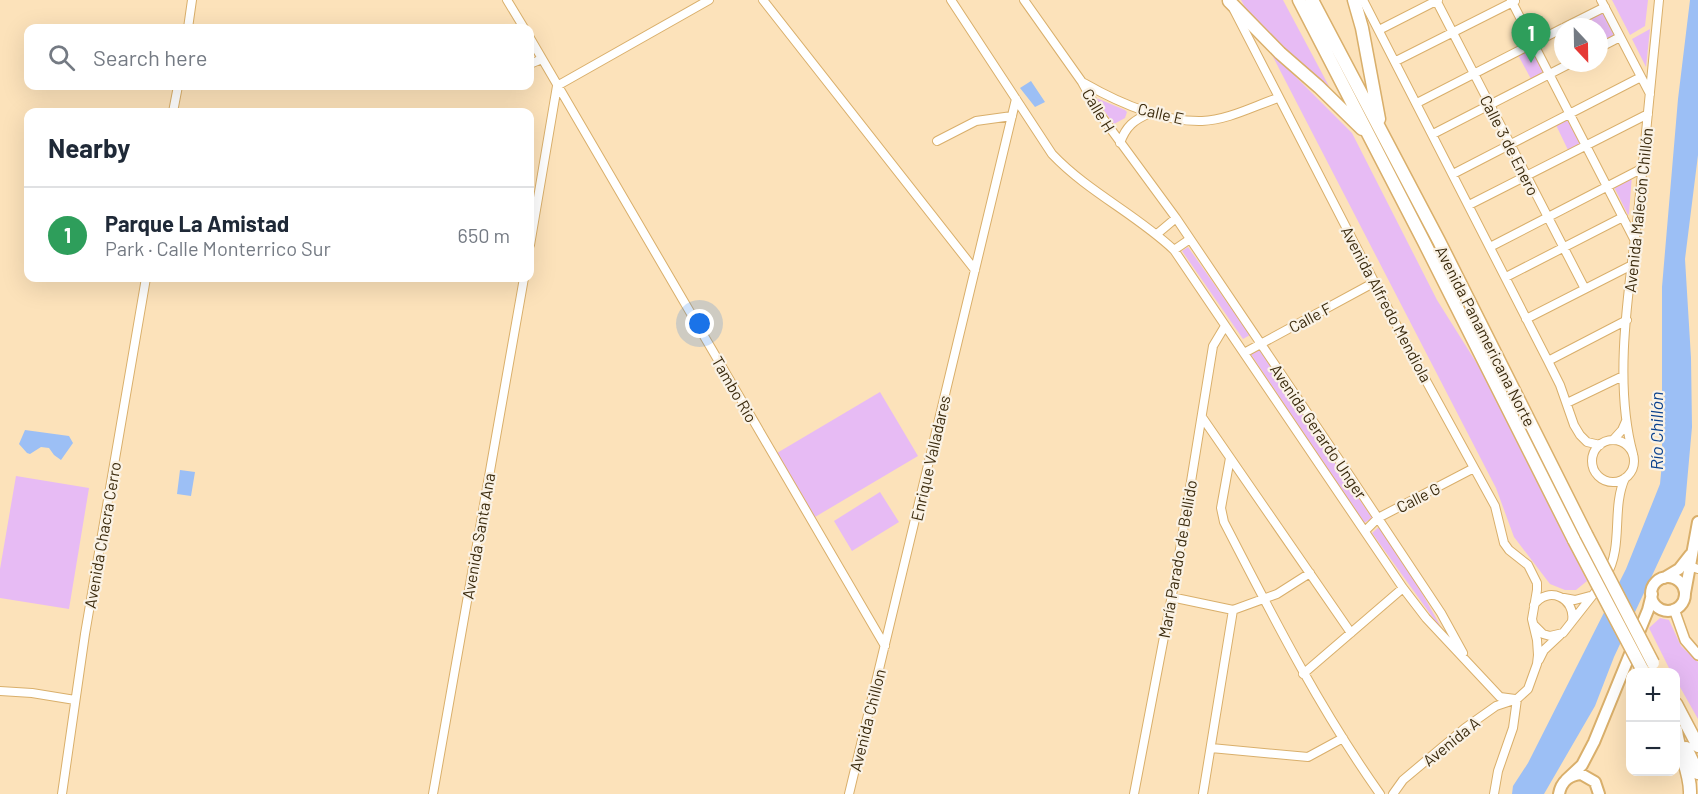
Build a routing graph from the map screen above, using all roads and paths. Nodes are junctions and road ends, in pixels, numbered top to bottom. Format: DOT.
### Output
graph roads {
  1 [pos="192,0"];
  2 [pos="507,0"];
  3 [pos="709,0"];
  4 [pos="763,0"];
  5 [pos="951,0"];
  6 [pos="1024,0"];
  7 [pos="1299,0"];
  8 [pos="1312,0"];
  9 [pos="1354,0"];
  10 [pos="1363,0"];
  11 [pos="1437,0"];
  12 [pos="1659,0"];
  13 [pos="1229,1"];
  14 [pos="1513,1"];
  15 [pos="1603,3"];
  16 [pos="1580,18"];
  17 [pos="189,24"];
  18 [pos="522,24"];
  19 [pos="1379,30"];
  20 [pos="1452,33"];
  21 [pos="1554,33"];
  22 [pos="1620,37"];
  23 [pos="1608,43"];
  24 [pos="1533,44"];
  25 [pos="534,45"];
  26 [pos="542,59"];
  27 [pos="1396,61"];
  28 [pos="534,62"];
  29 [pos="1554,72"];
  30 [pos="1474,74"];
  31 [pos="1549,74"];
  32 [pos="1641,77"];
  33 [pos="1082,82"];
  34 [pos="557,86"];
  35 [pos="177,90"];
  36 [pos="1650,94"];
  37 [pos="1278,98"];
  38 [pos="1016,99"];
  39 [pos="1417,103"];
  40 [pos="1490,105"];
  41 [pos="174,108"];
  42 [pos="1150,113"];
  43 [pos="1570,114"];
  44 [pos="1648,114"];
  45 [pos="1012,116"];
  46 [pos="1433,134"];
  47 [pos="1376,135"];
  48 [pos="937,141"];
  49 [pos="1120,143"];
  50 [pos="1510,145"];
  51 [pos="1586,146"];
  52 [pos="1643,168"];
  53 [pos="1453,174"];
  54 [pos="1526,176"];
  55 [pos="1607,186"];
  56 [pos="1469,206"];
  57 [pos="1548,217"];
  58 [pos="1623,217"];
  59 [pos="1176,218"];
  60 [pos="534,221"];
  61 [pos="1157,234"];
  62 [pos="1190,240"];
  63 [pos="1635,240"];
  64 [pos="1490,247"];
  65 [pos="1564,248"];
  66 [pos="1174,250"];
  67 [pos="1632,265"];
  68 [pos="975,270"];
  69 [pos="1506,277"];
  70 [pos="145,282"];
  71 [pos="523,282"];
  72 [pos="1375,282"];
  73 [pos="1585,289"];
  74 [pos="1527,319"];
  75 [pos="1627,321"];
  76 [pos="1225,326"];
  77 [pos="1260,344"];
  78 [pos="1244,353"];
  79 [pos="1548,361"];
  80 [pos="1623,376"];
  81 [pos="1567,403"];
  82 [pos="1202,417"];
  83 [pos="1627,420"];
  84 [pos="1613,440"];
  85 [pos="1600,445"];
  86 [pos="1633,454"];
  87 [pos="1230,458"];
  88 [pos="1474,468"];
  89 [pos="1625,478"];
  90 [pos="1605,481"];
  91 [pos="1618,509"];
  92 [pos="1378,518"];
  93 [pos="1698,522"];
  94 [pos="1365,531"];
  95 [pos="1692,549"];
  96 [pos="1694,568"];
  97 [pos="1310,573"];
  98 [pos="1662,578"];
  99 [pos="1403,588"];
  100 [pos="1685,593"];
  101 [pos="1652,594"];
  102 [pos="1591,595"];
  103 [pos="1171,597"];
  104 [pos="1563,597"];
  105 [pos="1264,599"];
  106 [pos="1533,606"];
  107 [pos="1233,610"];
  108 [pos="1672,610"];
  109 [pos="1643,620"];
  110 [pos="1572,622"];
  111 [pos="1534,625"];
  112 [pos="1351,633"];
  113 [pos="1563,633"];
  114 [pos="885,646"];
  115 [pos="1698,655"];
  116 [pos="1538,664"];
  117 [pos="1472,668"];
  118 [pos="1649,668"];
  119 [pos="1303,674"];
  120 [pos="0,691"];
  121 [pos="1516,699"];
  122 [pos="75,700"];
  123 [pos="1680,712"];
  124 [pos="1680,737"];
  125 [pos="1342,738"];
  126 [pos="1594,742"];
  127 [pos="1698,746"];
  128 [pos="1211,748"];
  129 [pos="1680,751"];
  130 [pos="1698,773"];
  131 [pos="1566,780"];
  132 [pos="1595,782"];
  133 [pos="62,794"];
  134 [pos="433,794"];
  135 [pos="849,794"];
  136 [pos="1134,794"];
  137 [pos="1203,794"];
  138 [pos="1380,794"];
  139 [pos="1393,794"];
  140 [pos="1494,794"];
  141 [pos="1559,794"];
  142 [pos="1599,794"];
  143 [pos="1690,794"];
  1 -- 17 [label="street"];
  2 -- 18 [label="street"];
  3 -- 34 [label="street"];
  4 -- 68 [label="street"];
  5 -- 38 [label="street, Avenida Gerardo Unger"];
  6 -- 33 [label="street, Calle H"];
  7 -- 47 [label="highway, Avenida Panamericana Norte"];
  8 -- 47 [label="highway, Avenida Panamericana Norte"];
  9 -- 47 [label="highway"];
  10 -- 19 [label="street"];
  11 -- 19 [label="street"];
  11 -- 20 [label="street, Calle 3 de Enero"];
  12 -- 36 [label="street, Avenida Malecón Chillón"];
  13 -- 37 [label="street, Avenida Alfredo Mendiola"];
  13 -- 47 [label="highway"];
  14 -- 20 [label="street"];
  14 -- 24 [label="street"];
  15 -- 16 [label="street"];
  15 -- 22 [label="street"];
  19 -- 27 [label="street"];
  20 -- 27 [label="street"];
  20 -- 30 [label="street, Calle 3 de Enero"];
  21 -- 24 [label="street"];
  22 -- 23 [label="street"];
  22 -- 32 [label="street"];
  24 -- 30 [label="street"];
  24 -- 31 [label="street"];
  25 -- 26 [label="street, Tambo Rio"];
  26 -- 28 [label="street"];
  26 -- 34 [label="street, Tambo Rio"];
  27 -- 39 [label="street"];
  29 -- 31 [label="street"];
  30 -- 39 [label="street"];
  30 -- 40 [label="street, Calle 3 de Enero"];
  31 -- 40 [label="street"];
  31 -- 43 [label="street"];
  32 -- 36 [label="street"];
  32 -- 43 [label="street"];
  33 -- 42 [label="street, Calle E"];
  33 -- 49 [label="street, Calle H"];
  34 -- 60 [label="street"];
  34 -- 114 [label="street, Tambo Rio"];
  35 -- 41 [label="street"];
  36 -- 44 [label="street, Avenida Malecón Chillón"];
  37 -- 42 [label="street, Calle E"];
  37 -- 72 [label="street, Avenida Alfredo Mendiola"];
  38 -- 45 [label="street, Enrique Valladares"];
  38 -- 61 [label="street, Avenida Gerardo Unger"];
  39 -- 46 [label="street"];
  40 -- 46 [label="street"];
  40 -- 50 [label="street, Calle 3 de Enero"];
  42 -- 49 [label="street"];
  43 -- 50 [label="street"];
  43 -- 51 [label="street"];
  44 -- 51 [label="street"];
  44 -- 52 [label="street, Avenida Malecón Chillón"];
  45 -- 48 [label="street"];
  45 -- 68 [label="street, Enrique Valladares"];
  46 -- 53 [label="street"];
  47 -- 118 [label="highway, Avenida Panamericana Norte, bridge"];
  49 -- 59 [label="street, Calle H"];
  50 -- 53 [label="street"];
  50 -- 54 [label="street, Calle 3 de Enero"];
  51 -- 54 [label="street"];
  51 -- 55 [label="street"];
  52 -- 55 [label="street"];
  52 -- 63 [label="street, Avenida Malecón Chillón"];
  53 -- 56 [label="street"];
  54 -- 56 [label="street"];
  54 -- 57 [label="street, Calle 3 de Enero"];
  55 -- 57 [label="street"];
  55 -- 58 [label="street"];
  56 -- 64 [label="street"];
  57 -- 64 [label="street"];
  57 -- 65 [label="street, Calle 3 de Enero"];
  58 -- 63 [label="street"];
  58 -- 65 [label="street"];
  59 -- 61 [label="street"];
  59 -- 62 [label="street, Avenida Gerardo Unger"];
  61 -- 66 [label="street, Avenida Gerardo Unger"];
  62 -- 66 [label="street"];
  62 -- 77 [label="street, Avenida Gerardo Unger"];
  63 -- 67 [label="street, Avenida Malecón Chillón"];
  64 -- 69 [label="street"];
  65 -- 69 [label="street"];
  65 -- 73 [label="street, Calle 3 de Enero"];
  66 -- 76 [label="street, Avenida Gerardo Unger"];
  67 -- 73 [label="street"];
  67 -- 75 [label="street, Avenida Malecón Chillón"];
  68 -- 114 [label="street, Enrique Valladares"];
  69 -- 74 [label="street"];
  70 -- 122 [label="street, Avenida Chacra Cerro"];
  71 -- 134 [label="street, Avenida Santa Ana"];
  72 -- 77 [label="street, Calle F"];
  72 -- 88 [label="street, Avenida Alfredo Mendiola"];
  73 -- 74 [label="street"];
  74 -- 79 [label="street"];
  75 -- 79 [label="street"];
  75 -- 80 [label="street, Avenida Malecón Chillón"];
  76 -- 78 [label="street, Avenida Gerardo Unger"];
  76 -- 82 [label="street, María Parado de Bellido"];
  77 -- 78 [label="street, Calle F"];
  77 -- 92 [label="street, Avenida Gerardo Unger"];
  78 -- 94 [label="street, Avenida Gerardo Unger"];
  79 -- 81 [label="street"];
  80 -- 81 [label="street"];
  80 -- 83 [label="street, Avenida Malecón Chillón"];
  81 -- 85 [label="street"];
  82 -- 87 [label="street"];
  82 -- 103 [label="street, María Parado de Bellido"];
  83 -- 84 [label="street"];
  83 -- 86 [label="street, Avenida Malecón Chillón"];
  84 -- 85 [label="street"];
  84 -- 86 [label="street"];
  85 -- 90 [label="street"];
  86 -- 89 [label="street"];
  87 -- 97 [label="street"];
  87 -- 105 [label="street"];
  88 -- 92 [label="street, Calle G"];
  88 -- 106 [label="street, Avenida Alfredo Mendiola"];
  89 -- 90 [label="street"];
  89 -- 91 [label="street"];
  90 -- 91 [label="street"];
  91 -- 102 [label="street"];
  92 -- 94 [label="street, Calle G"];
  92 -- 117 [label="street, Avenida Gerardo Unger"];
  93 -- 95 [label="main road"];
  94 -- 99 [label="street, Avenida Gerardo Unger"];
  95 -- 96 [label="main road"];
  95 -- 98 [label="main road"];
  96 -- 100 [label="main road"];
  97 -- 105 [label="street"];
  97 -- 112 [label="street"];
  98 -- 100 [label="main road"];
  98 -- 101 [label="main road"];
  99 -- 112 [label="street"];
  99 -- 117 [label="street, Avenida Gerardo Unger"];
  100 -- 108 [label="main road"];
  101 -- 108 [label="main road"];
  101 -- 109 [label="main road"];
  102 -- 104 [label="street"];
  102 -- 110 [label="street"];
  103 -- 107 [label="street"];
  103 -- 136 [label="street, María Parado de Bellido"];
  104 -- 106 [label="street"];
  104 -- 110 [label="street"];
  105 -- 107 [label="street"];
  105 -- 119 [label="street"];
  106 -- 111 [label="street, Avenida Alfredo Mendiola"];
  107 -- 128 [label="street"];
  108 -- 109 [label="main road"];
  108 -- 115 [label="street"];
  109 -- 126 [label="main road"];
  110 -- 113 [label="street"];
  111 -- 113 [label="street"];
  111 -- 116 [label="street, Avenida Alfredo Mendiola"];
  112 -- 119 [label="street"];
  113 -- 116 [label="street"];
  114 -- 135 [label="street, Avenida Chillon"];
  116 -- 121 [label="street, Avenida Alfredo Mendiola"];
  117 -- 121 [label="street, Avenida Gerardo Unger"];
  119 -- 125 [label="street"];
  120 -- 122 [label="street"];
  121 -- 139 [label="street, Avenida A"];
  121 -- 140 [label="street"];
  122 -- 133 [label="street, Avenida Chacra Cerro"];
  123 -- 127 [label="highway"];
  124 -- 130 [label="highway"];
  125 -- 128 [label="street"];
  125 -- 138 [label="street"];
  126 -- 131 [label="main road"];
  126 -- 132 [label="main road"];
  128 -- 137 [label="street"];
  129 -- 143 [label="highway"];
  131 -- 132 [label="main road"];
  131 -- 141 [label="main road"];
  132 -- 142 [label="main road"];
}
